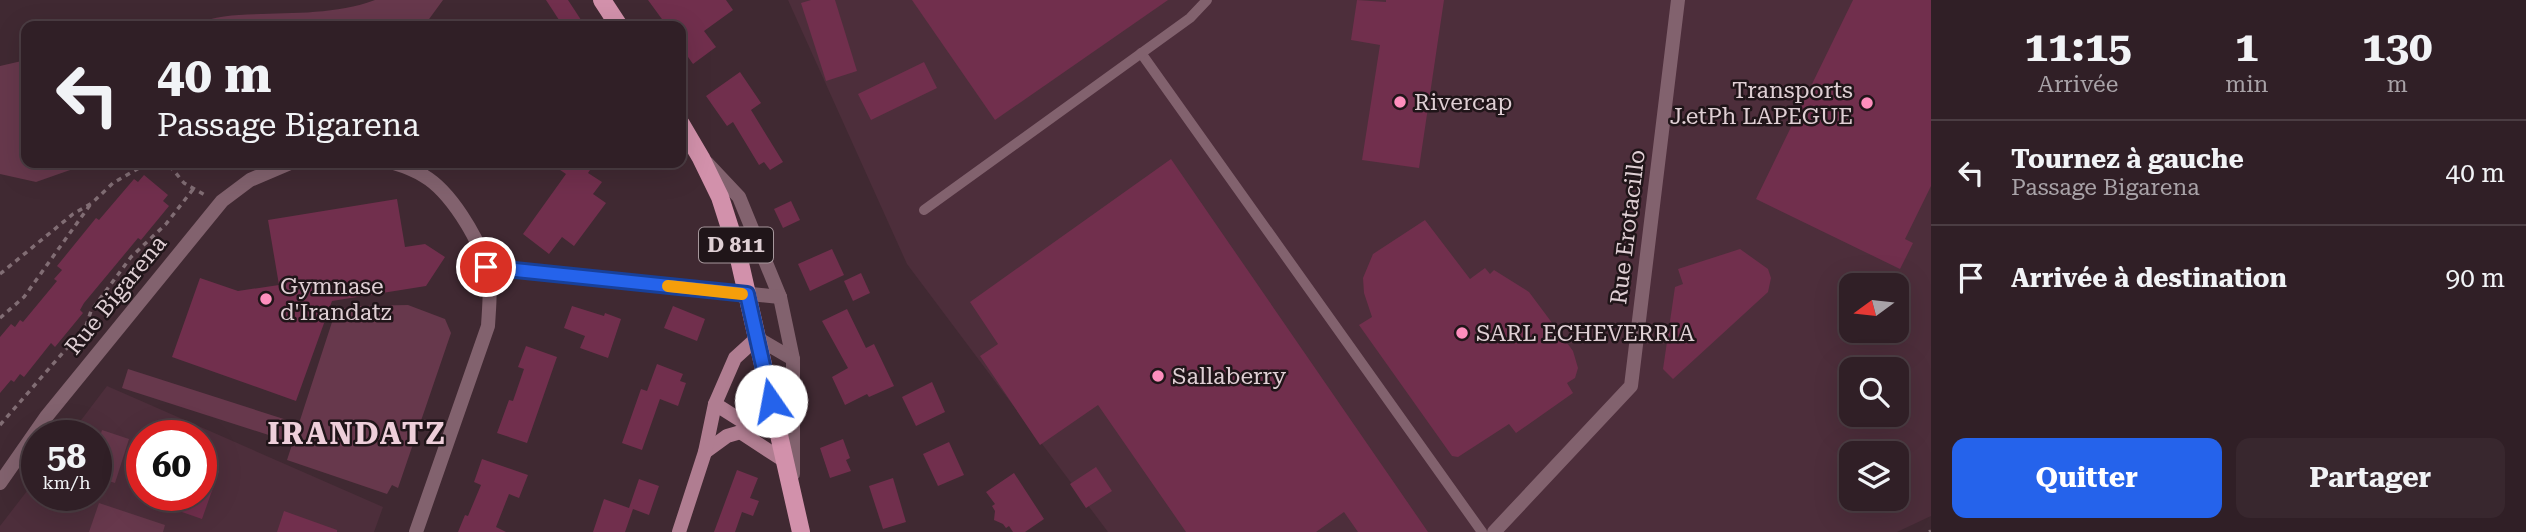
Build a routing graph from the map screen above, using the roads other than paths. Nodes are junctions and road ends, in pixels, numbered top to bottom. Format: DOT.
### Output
graph roads {
  1 [pos="602,0"];
  2 [pos="1208,0"];
  3 [pos="1678,0"];
  4 [pos="616,21"];
  5 [pos="1141,53"];
  6 [pos="686,132"];
  7 [pos="701,158"];
  8 [pos="278,168"];
  9 [pos="405,168"];
  10 [pos="924,210"];
  11 [pos="486,267"];
  12 [pos="747,294"];
  13 [pos="780,297"];
  14 [pos="757,338"];
  15 [pos="793,359"];
  16 [pos="793,399"];
  17 [pos="715,404"];
  18 [pos="775,422"];
  19 [pos="747,430"];
  20 [pos="705,452"];
  21 [pos="783,460"];
  22 [pos="0,483"];
  23 [pos="793,503"];
  24 [pos="416,532"];
  25 [pos="679,532"];
  26 [pos="801,532"];
  27 [pos="1482,532"];
  28 [pos="1494,532"];
  1 -- 4 [label="main road"];
  2 -- 5 [label="lane"];
  3 -- 28 [label="street, Rue Erotacillo"];
  5 -- 10 [label="lane"];
  5 -- 27 [label="lane"];
  6 -- 7 [label="main road, D 811"];
  7 -- 12 [label="main road, D 811"];
  7 -- 13 [label="street"];
  8 -- 22 [label="street, Rue Bigarena"];
  9 -- 11 [label="street"];
  11 -- 12 [label="street"];
  11 -- 24 [label="street"];
  12 -- 13 [label="street"];
  12 -- 14 [label="main road, D 811"];
  13 -- 15 [label="street"];
  14 -- 15 [label="street"];
  14 -- 17 [label="street"];
  14 -- 18 [label="main road, D 811"];
  15 -- 16 [label="street"];
  16 -- 18 [label="street"];
  16 -- 23 [label="street"];
  17 -- 19 [label="street"];
  17 -- 20 [label="street"];
  18 -- 19 [label="street"];
  18 -- 21 [label="main road, D 811"];
  19 -- 20 [label="street"];
  19 -- 21 [label="street"];
  20 -- 25 [label="street"];
  21 -- 23 [label="main road, D 811"];
  23 -- 26 [label="main road, D 811"];
}
